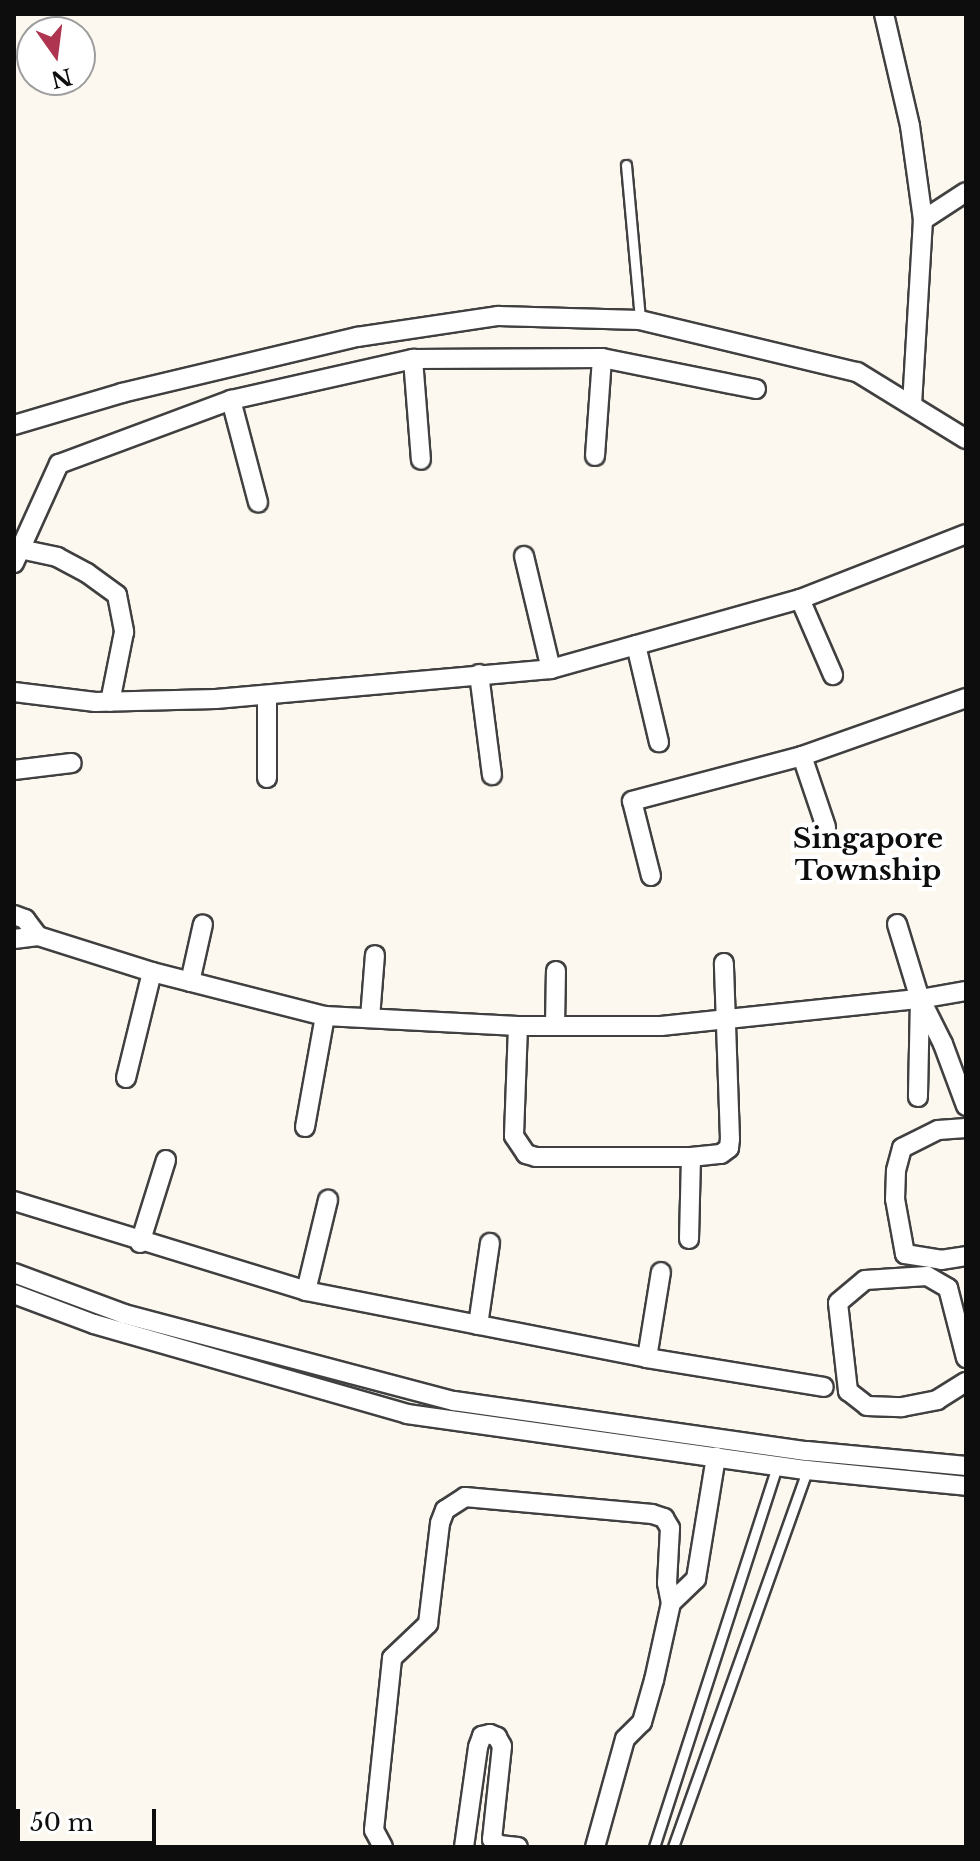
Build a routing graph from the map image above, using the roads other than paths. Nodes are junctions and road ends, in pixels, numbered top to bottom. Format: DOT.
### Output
graph roads {
  1 [pos="884,14"];
  2 [pos="626,165"];
  3 [pos="966,192"];
  4 [pos="923,220"];
  5 [pos="640,320"];
  6 [pos="602,358"];
  7 [pos="413,359"];
  8 [pos="756,389"];
  9 [pos="231,400"];
  10 [pos="912,405"];
  11 [pos="14,425"];
  12 [pos="966,439"];
  13 [pos="595,456"];
  14 [pos="421,460"];
  15 [pos="258,502"];
  16 [pos="965,535"];
  17 [pos="17,556"];
  18 [pos="524,556"];
  19 [pos="800,599"];
  20 [pos="636,645"];
  21 [pos="551,669"];
  22 [pos="479,674"];
  23 [pos="833,675"];
  24 [pos="14,692"];
  25 [pos="267,697"];
  26 [pos="110,702"];
  27 [pos="965,703"];
  28 [pos="659,742"];
  29 [pos="802,756"];
  30 [pos="72,763"];
  31 [pos="14,770"];
  32 [pos="492,775"];
  33 [pos="267,778"];
  34 [pos="826,827"];
  35 [pos="651,876"];
  36 [pos="14,915"];
  37 [pos="203,924"];
  38 [pos="897,924"];
  39 [pos="38,936"];
  40 [pos="14,939"];
  41 [pos="375,955"];
  42 [pos="724,963"];
  43 [pos="556,971"];
  44 [pos="152,972"];
  45 [pos="190,982"];
  46 [pos="966,991"];
  47 [pos="920,999"];
  48 [pos="325,1016"];
  49 [pos="370,1018"];
  50 [pos="725,1020"];
  51 [pos="518,1026"];
  52 [pos="555,1026"];
  53 [pos="126,1078"];
  54 [pos="918,1097"];
  55 [pos="966,1106"];
  56 [pos="305,1127"];
  57 [pos="966,1128"];
  58 [pos="691,1157"];
  59 [pos="166,1160"];
  60 [pos="328,1200"];
  61 [pos="14,1201"];
  62 [pos="689,1239"];
  63 [pos="140,1243"];
  64 [pos="490,1243"];
  65 [pos="966,1256"];
  66 [pos="661,1272"];
  67 [pos="14,1273"];
  68 [pos="306,1291"];
  69 [pos="14,1294"];
  70 [pos="478,1325"];
  71 [pos="647,1358"];
  72 [pos="966,1358"];
  73 [pos="966,1382"];
  74 [pos="824,1387"];
  75 [pos="716,1457"];
  76 [pos="777,1466"];
  77 [pos="966,1466"];
  78 [pos="807,1470"];
  79 [pos="966,1486"];
  80 [pos="671,1603"];
  81 [pos="383,1847"];
  82 [pos="464,1847"];
  83 [pos="518,1847"];
  84 [pos="595,1847"];
  85 [pos="654,1847"];
  86 [pos="673,1847"];
  1 -- 4 [label="street"];
  2 -- 5 [label="lane"];
  3 -- 4 [label="street"];
  4 -- 10 [label="street"];
  5 -- 10 [label="street"];
  5 -- 11 [label="street"];
  6 -- 7 [label="street"];
  6 -- 8 [label="street"];
  6 -- 13 [label="street"];
  7 -- 9 [label="street"];
  7 -- 14 [label="street"];
  9 -- 15 [label="street"];
  9 -- 17 [label="street"];
  10 -- 12 [label="street"];
  16 -- 19 [label="street"];
  17 -- 26 [label="street"];
  18 -- 21 [label="street"];
  19 -- 20 [label="street"];
  19 -- 23 [label="street"];
  20 -- 21 [label="street"];
  20 -- 28 [label="street"];
  21 -- 22 [label="street"];
  22 -- 25 [label="street"];
  22 -- 32 [label="street"];
  24 -- 26 [label="street"];
  25 -- 26 [label="street"];
  25 -- 33 [label="street"];
  27 -- 29 [label="street"];
  29 -- 34 [label="street"];
  29 -- 35 [label="street"];
  30 -- 31 [label="street"];
  36 -- 39 [label="street"];
  37 -- 45 [label="street"];
  38 -- 47 [label="street"];
  39 -- 40 [label="street"];
  39 -- 44 [label="street"];
  41 -- 49 [label="street"];
  42 -- 50 [label="street"];
  43 -- 52 [label="street"];
  44 -- 45 [label="street"];
  44 -- 53 [label="street"];
  45 -- 48 [label="street"];
  46 -- 47 [label="street"];
  47 -- 50 [label="street"];
  47 -- 54 [label="street"];
  47 -- 55 [label="street"];
  48 -- 49 [label="street"];
  48 -- 56 [label="street"];
  49 -- 51 [label="street"];
  50 -- 52 [label="street"];
  50 -- 58 [label="street"];
  51 -- 52 [label="street"];
  51 -- 58 [label="street"];
  57 -- 65 [label="street"];
  58 -- 62 [label="street"];
  59 -- 63 [label="street"];
  60 -- 68 [label="street"];
  61 -- 63 [label="street"];
  63 -- 68 [label="street"];
  64 -- 70 [label="street"];
  66 -- 71 [label="street"];
  67 -- 77 [label="street"];
  68 -- 70 [label="street"];
  69 -- 75 [label="street"];
  70 -- 71 [label="street"];
  71 -- 74 [label="street"];
  72 -- 73 [label="street"];
  75 -- 76 [label="street"];
  75 -- 80 [label="street"];
  76 -- 78 [label="street"];
  76 -- 85 [label="lane"];
  78 -- 79 [label="street"];
  78 -- 86 [label="lane"];
  80 -- 81 [label="street"];
  80 -- 84 [label="street"];
  82 -- 83 [label="street"];
}
